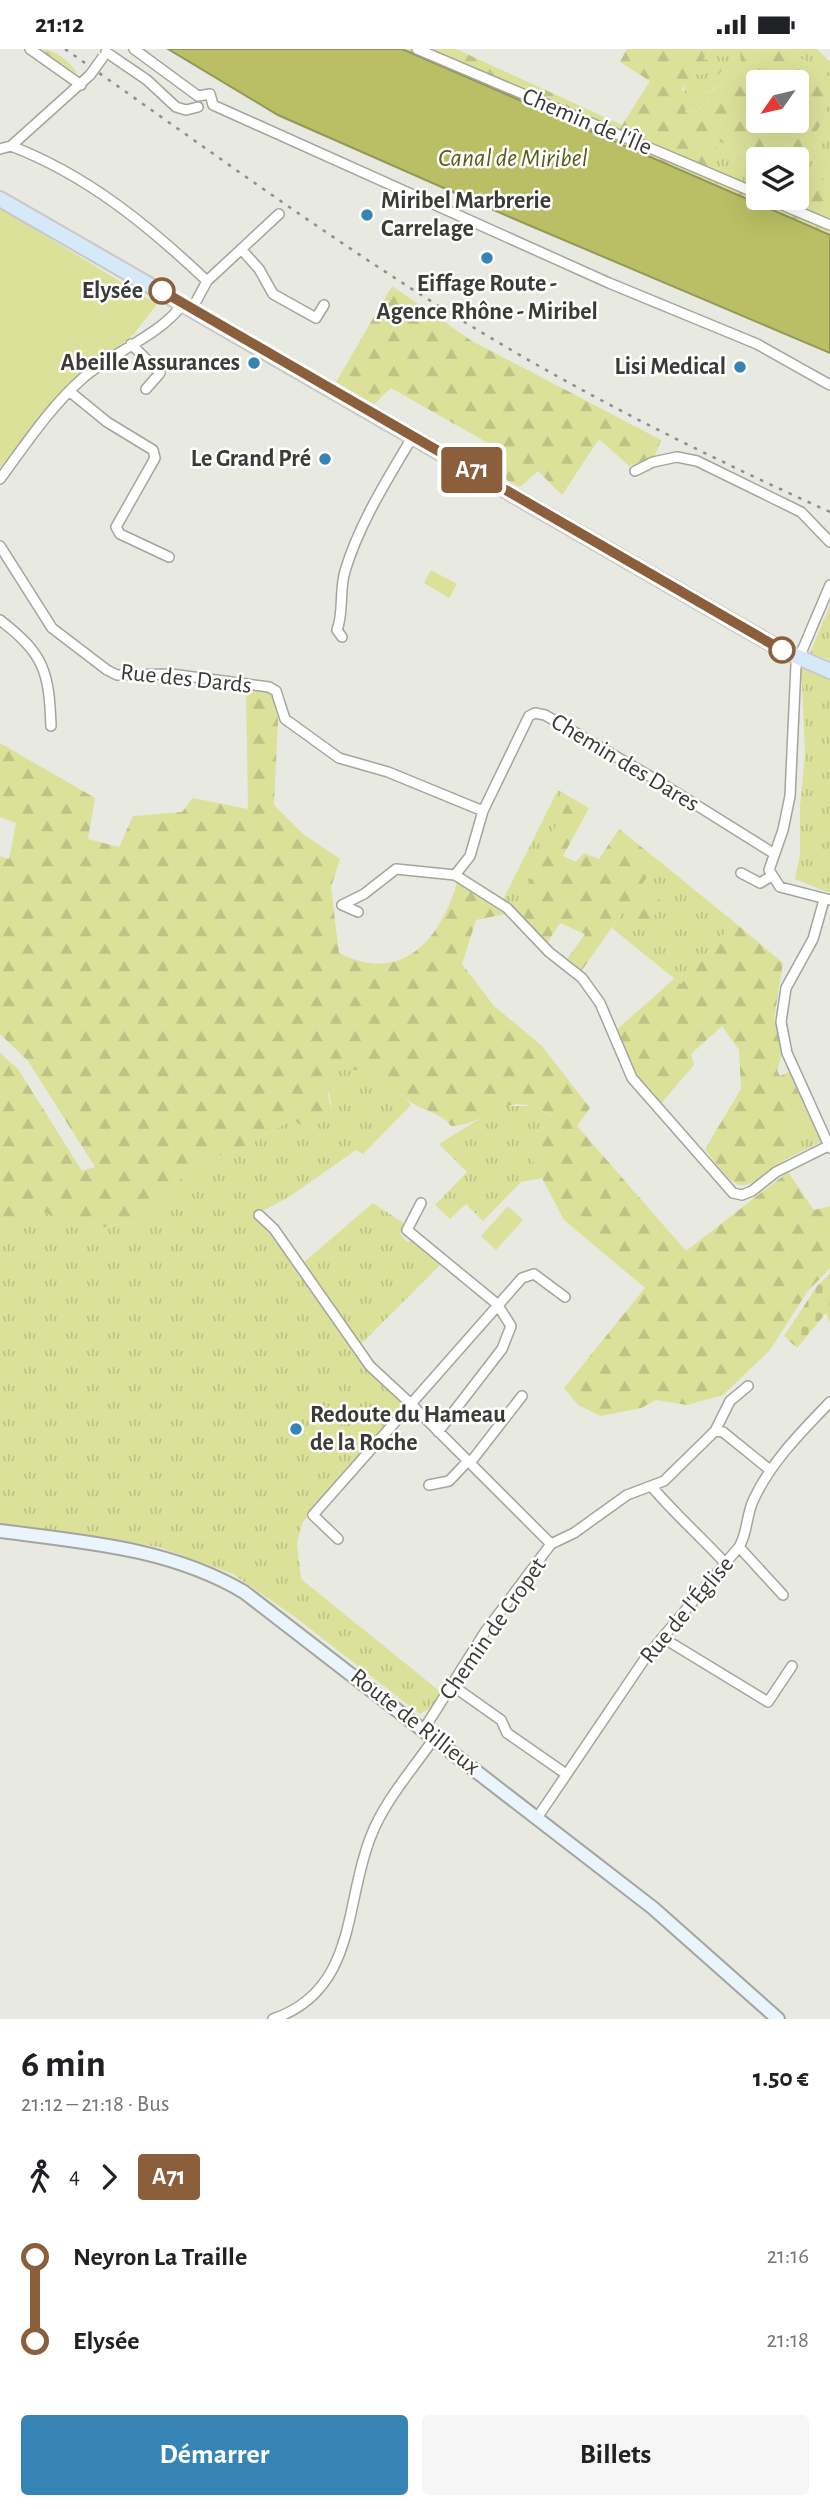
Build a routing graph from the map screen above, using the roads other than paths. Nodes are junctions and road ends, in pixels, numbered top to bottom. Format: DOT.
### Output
graph roads {
  1 [pos="30,49"];
  2 [pos="134,49"];
  3 [pos="416,49"];
  4 [pos="106,53"];
  5 [pos="81,85"];
  6 [pos="198,96"];
  7 [pos="213,105"];
  8 [pos="198,107"];
  9 [pos="11,146"];
  10 [pos="0,149"];
  11 [pos="746,189"];
  12 [pos="0,199"];
  13 [pos="794,210"];
  14 [pos="279,213"];
  15 [pos="830,225"];
  16 [pos="241,249"];
  17 [pos="207,281"];
  18 [pos="324,305"];
  19 [pos="188,307"];
  20 [pos="131,344"];
  21 [pos="830,385"];
  22 [pos="146,389"];
  23 [pos="69,391"];
  24 [pos="414,436"];
  25 [pos="635,471"];
  26 [pos="0,479"];
  27 [pos="830,542"];
  28 [pos="0,546"];
  29 [pos="169,557"];
  30 [pos="830,585"];
  31 [pos="0,620"];
  32 [pos="342,637"];
  33 [pos="799,660"];
  34 [pos="830,671"];
  35 [pos="51,726"];
  36 [pos="484,811"];
  37 [pos="773,853"];
  38 [pos="741,873"];
  39 [pos="455,875"];
  40 [pos="770,877"];
  41 [pos="827,900"];
  42 [pos="358,912"];
  43 [pos="829,1147"];
  44 [pos="421,1203"];
  45 [pos="259,1215"];
  46 [pos="565,1297"];
  47 [pos="497,1304"];
  48 [pos="748,1386"];
  49 [pos="522,1396"];
  50 [pos="830,1402"];
  51 [pos="411,1404"];
  52 [pos="716,1431"];
  53 [pos="438,1432"];
  54 [pos="469,1462"];
  55 [pos="771,1470"];
  56 [pos="429,1485"];
  57 [pos="652,1487"];
  58 [pos="0,1531"];
  59 [pos="338,1539"];
  60 [pos="551,1545"];
  61 [pos="739,1547"];
  62 [pos="725,1563"];
  63 [pos="783,1595"];
  64 [pos="663,1638"];
  65 [pos="792,1666"];
  66 [pos="453,1686"];
  67 [pos="429,1733"];
  68 [pos="566,1774"];
  69 [pos="537,1818"];
  70 [pos="274,2019"];
  71 [pos="778,2019"];
  1 -- 5 [label="street"];
  2 -- 6 [label="street"];
  3 -- 11 [label="street, Chemin de l'Île"];
  4 -- 5 [label="street, bridge"];
  4 -- 8 [label="street"];
  5 -- 9 [label="street"];
  6 -- 7 [label="street"];
  6 -- 8 [label="street"];
  7 -- 8 [label="street"];
  7 -- 21 [label="street"];
  9 -- 10 [label="street"];
  9 -- 17 [label="street"];
  12 -- 19 [label="main road"];
  13 -- 15 [label="street"];
  14 -- 16 [label="street"];
  16 -- 17 [label="street"];
  16 -- 18 [label="street"];
  17 -- 19 [label="street"];
  19 -- 20 [label="street"];
  19 -- 24 [label="main road"];
  20 -- 22 [label="street"];
  20 -- 23 [label="street"];
  23 -- 26 [label="street"];
  23 -- 29 [label="street"];
  24 -- 32 [label="street"];
  24 -- 33 [label="main road"];
  25 -- 27 [label="street"];
  28 -- 36 [label="street, Rue des Dards"];
  30 -- 33 [label="street"];
  31 -- 35 [label="street"];
  33 -- 34 [label="main road"];
  33 -- 37 [label="street"];
  36 -- 37 [label="street, Chemin des Dares"];
  36 -- 39 [label="street, Chemin des Dares"];
  37 -- 40 [label="street"];
  38 -- 40 [label="street"];
  39 -- 42 [label="street"];
  39 -- 43 [label="street"];
  40 -- 41 [label="street"];
  41 -- 43 [label="street"];
  44 -- 47 [label="street"];
  45 -- 51 [label="street"];
  46 -- 47 [label="street"];
  47 -- 51 [label="street"];
  47 -- 53 [label="street"];
  48 -- 52 [label="street, Chemin de Cropet"];
  49 -- 54 [label="street"];
  50 -- 55 [label="street, Rue de l'Église"];
  51 -- 53 [label="street"];
  51 -- 59 [label="street"];
  52 -- 55 [label="street"];
  52 -- 57 [label="street, Chemin de Cropet"];
  53 -- 54 [label="street"];
  54 -- 56 [label="street"];
  54 -- 60 [label="street"];
  55 -- 61 [label="street, Rue de l'Église"];
  57 -- 60 [label="street, Chemin de Cropet"];
  57 -- 62 [label="street"];
  58 -- 67 [label="street, Route de Rillieux"];
  60 -- 66 [label="street, Chemin de Cropet"];
  61 -- 62 [label="street, Rue de l'Église"];
  61 -- 63 [label="street"];
  62 -- 64 [label="street, Rue de l'Église"];
  64 -- 65 [label="street"];
  64 -- 68 [label="street, Rue de l'Église"];
  66 -- 67 [label="street, Chemin de Cropet"];
  66 -- 68 [label="street"];
  67 -- 69 [label="street, Route de Rillieux"];
  67 -- 70 [label="street, Chemin de Cropet"];
  68 -- 69 [label="street, Rue de l'Église"];
  69 -- 71 [label="street, Route de Rillieux"];
}
